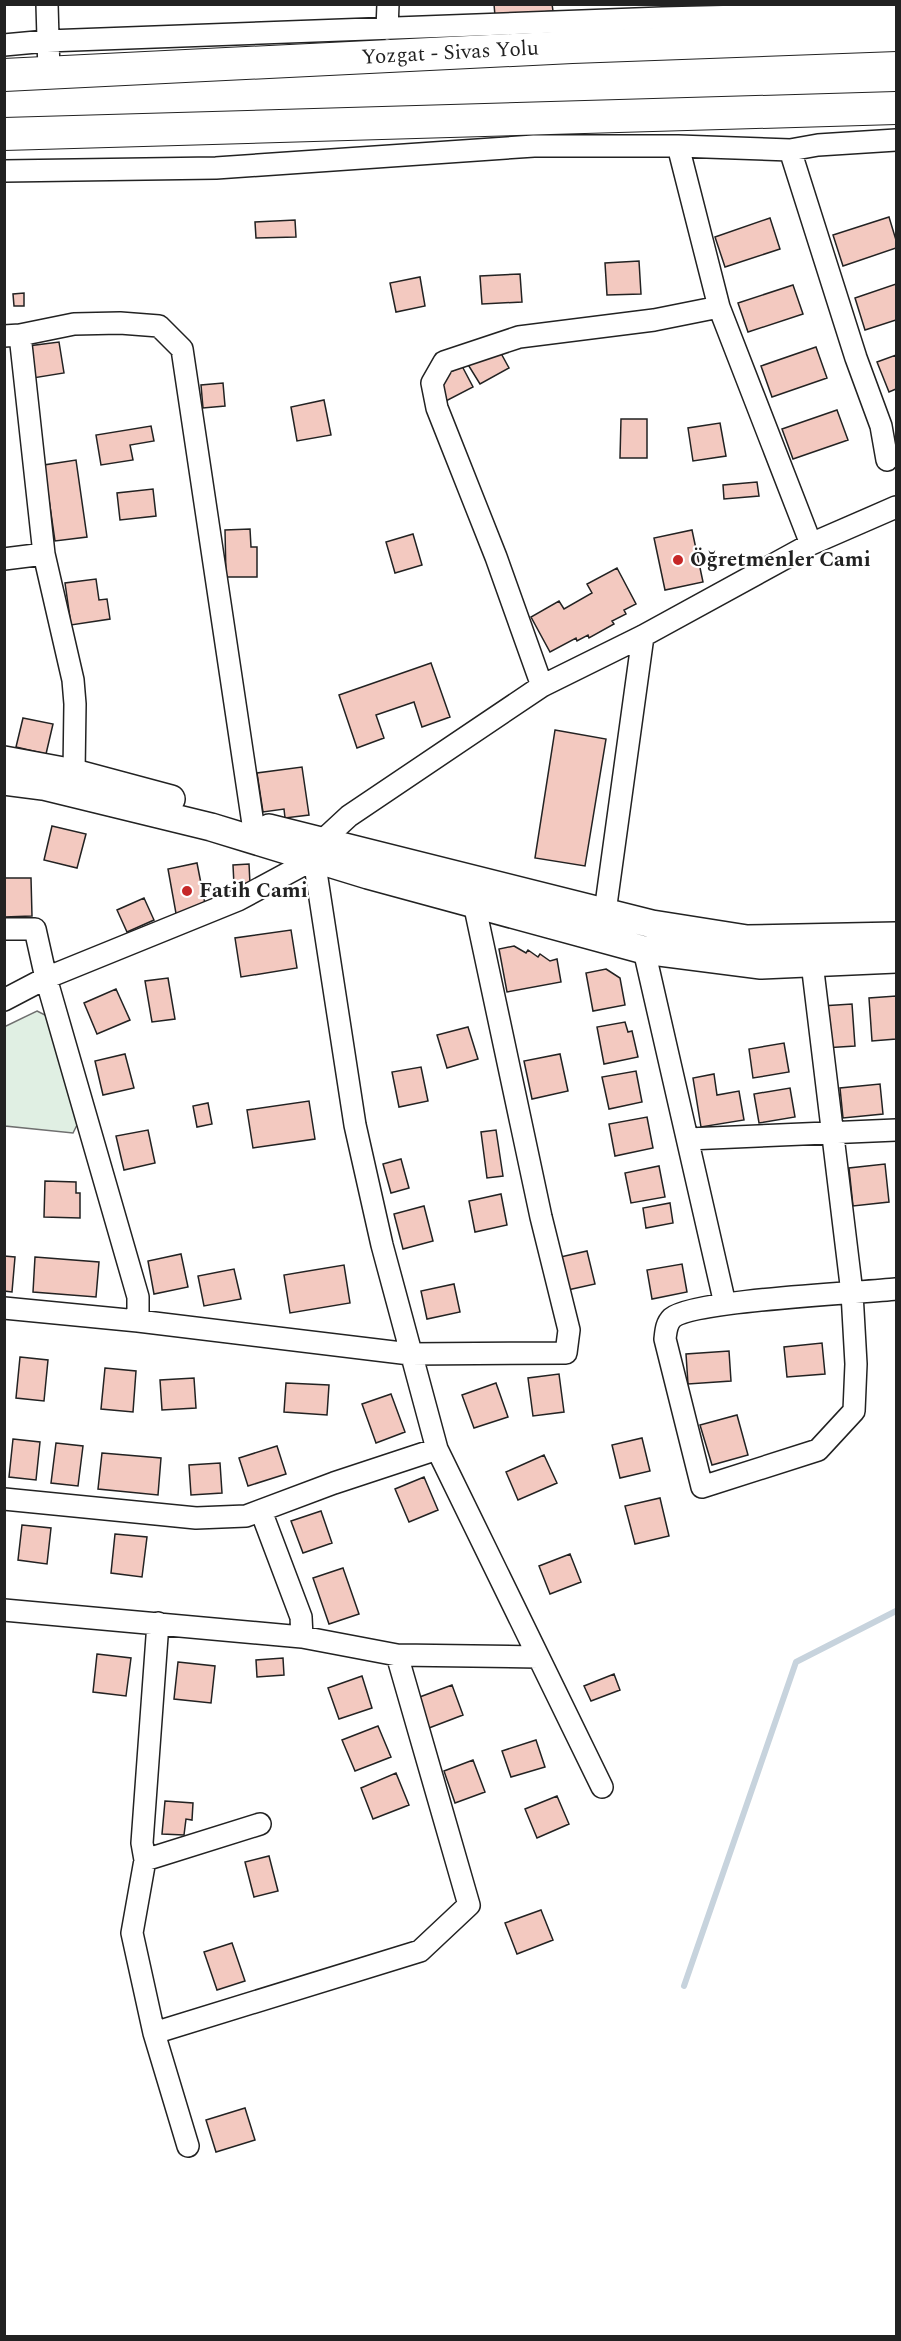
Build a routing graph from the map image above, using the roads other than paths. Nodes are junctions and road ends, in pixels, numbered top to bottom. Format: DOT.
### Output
graph roads {
  1 [pos="47,4"];
  2 [pos="388,4"];
  3 [pos="663,11"];
  4 [pos="897,12"];
  5 [pos="387,29"];
  6 [pos="577,34"];
  7 [pos="897,35"];
  8 [pos="47,41"];
  9 [pos="4,45"];
  10 [pos="49,73"];
  11 [pos="4,75"];
  12 [pos="897,108"];
  13 [pos="4,134"];
  14 [pos="897,140"];
  15 [pos="678,146"];
  16 [pos="790,150"];
  17 [pos="4,171"];
  18 [pos="719,307"];
  19 [pos="12,335"];
  20 [pos="887,460"];
  21 [pos="897,507"];
  22 [pos="811,544"];
  23 [pos="44,554"];
  24 [pos="4,559"];
  25 [pos="643,636"];
  26 [pos="542,686"];
  27 [pos="4,760"];
  28 [pos="74,772"];
  29 [pos="4,781"];
  30 [pos="253,824"];
  31 [pos="318,850"];
  32 [pos="474,903"];
  33 [pos="604,912"];
  34 [pos="4,929"];
  35 [pos="897,936"];
  36 [pos="644,950"];
  37 [pos="897,959"];
  38 [pos="812,963"];
  39 [pos="46,978"];
  40 [pos="4,1000"];
  41 [pos="897,1130"];
  42 [pos="833,1133"];
  43 [pos="688,1139"];
  44 [pos="897,1289"];
  45 [pos="852,1293"];
  46 [pos="725,1304"];
  47 [pos="4,1308"];
  48 [pos="138,1321"];
  49 [pos="410,1354"];
  50 [pos="437,1449"];
  51 [pos="4,1499"];
  52 [pos="261,1511"];
  53 [pos="4,1610"];
  54 [pos="158,1623"];
  55 [pos="302,1637"];
  56 [pos="397,1655"];
  57 [pos="538,1657"];
  58 [pos="602,1787"];
  59 [pos="260,1824"];
  60 [pos="145,1860"];
  61 [pos="154,2033"];
  62 [pos="188,2146"];
  1 -- 8 [label="street"];
  2 -- 5 [label="street"];
  3 -- 4 [label="street"];
  3 -- 6 [label="street"];
  5 -- 6 [label="street"];
  5 -- 8 [label="street"];
  6 -- 7 [label="highway, Yozgat - Sivas Yolu"];
  6 -- 10 [label="highway, Yozgat - Sivas Yolu"];
  8 -- 9 [label="street"];
  8 -- 10 [label="street"];
  10 -- 11 [label="highway, Yozgat - Sivas Yolu"];
  12 -- 13 [label="highway"];
  14 -- 16 [label="street"];
  15 -- 16 [label="street"];
  15 -- 17 [label="street"];
  15 -- 18 [label="street"];
  16 -- 20 [label="street"];
  18 -- 22 [label="street"];
  18 -- 26 [label="street"];
  19 -- 23 [label="street"];
  19 -- 30 [label="street"];
  21 -- 22 [label="street"];
  22 -- 25 [label="street"];
  23 -- 24 [label="street"];
  23 -- 28 [label="street"];
  25 -- 26 [label="street"];
  25 -- 33 [label="street"];
  26 -- 31 [label="street"];
  27 -- 28 [label="main road"];
  28 -- 30 [label="main road"];
  29 -- 31 [label="main road"];
  30 -- 31 [label="main road"];
  31 -- 32 [label="main road"];
  31 -- 33 [label="main road"];
  31 -- 39 [label="street"];
  31 -- 49 [label="street"];
  32 -- 36 [label="main road"];
  32 -- 49 [label="street"];
  33 -- 35 [label="main road"];
  34 -- 39 [label="street"];
  36 -- 38 [label="main road"];
  36 -- 43 [label="street"];
  37 -- 38 [label="main road"];
  38 -- 42 [label="street"];
  39 -- 40 [label="street"];
  39 -- 48 [label="street"];
  41 -- 42 [label="street"];
  42 -- 43 [label="street"];
  42 -- 45 [label="street"];
  43 -- 46 [label="street"];
  44 -- 45 [label="street"];
  45 -- 46 [label="street"];
  45 -- 46 [label="street"];
  47 -- 48 [label="street"];
  48 -- 49 [label="street"];
  49 -- 50 [label="street"];
  50 -- 52 [label="street"];
  50 -- 57 [label="street"];
  51 -- 52 [label="street"];
  52 -- 55 [label="street"];
  53 -- 54 [label="street"];
  54 -- 55 [label="street"];
  54 -- 60 [label="street"];
  55 -- 56 [label="street"];
  56 -- 57 [label="street"];
  56 -- 61 [label="street"];
  57 -- 58 [label="street"];
  59 -- 60 [label="street"];
  60 -- 61 [label="street"];
  61 -- 62 [label="street"];
}
